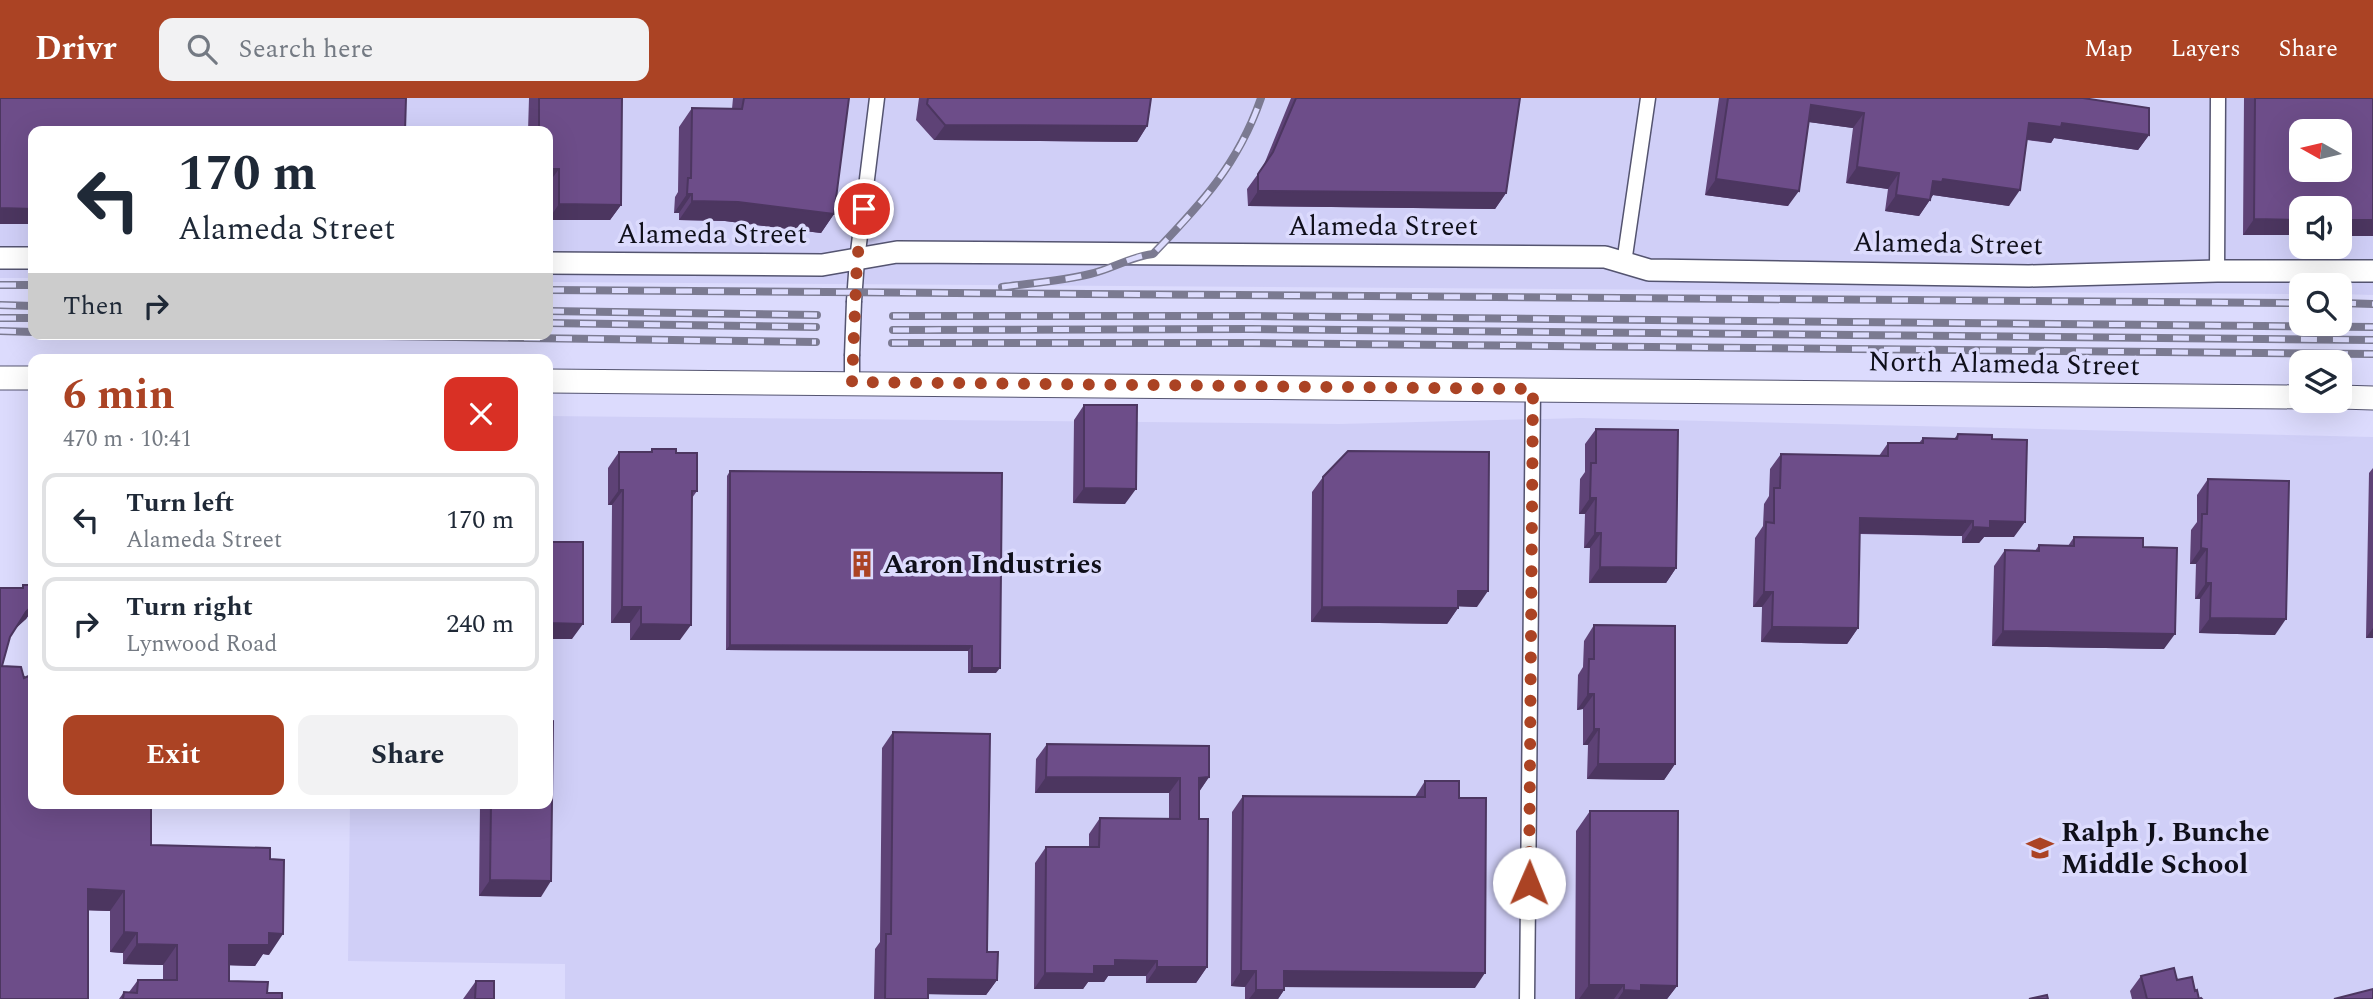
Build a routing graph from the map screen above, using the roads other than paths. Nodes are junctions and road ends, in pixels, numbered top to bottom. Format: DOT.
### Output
graph roads {
  1 [pos="877,98"];
  2 [pos="1648,98"];
  3 [pos="2218,98"];
  4 [pos="0,257"];
  5 [pos="28,258"];
  6 [pos="857,260"];
  7 [pos="553,263"];
  8 [pos="1624,263"];
  9 [pos="2217,271"];
  10 [pos="2373,271"];
  11 [pos="0,378"];
  12 [pos="28,378"];
  13 [pos="553,380"];
  14 [pos="852,382"];
  15 [pos="1533,389"];
  16 [pos="2289,397"];
  17 [pos="2352,397"];
  18 [pos="2373,397"];
  19 [pos="1527,999"];
  1 -- 6 [label="street"];
  2 -- 8 [label="street"];
  3 -- 9 [label="street"];
  4 -- 5 [label="street"];
  6 -- 7 [label="street, Alameda Street"];
  6 -- 8 [label="street, Alameda Street"];
  6 -- 14 [label="street, bridge"];
  8 -- 9 [label="street, Alameda Street"];
  9 -- 10 [label="street"];
  11 -- 12 [label="main road"];
  13 -- 14 [label="main road"];
  14 -- 15 [label="main road"];
  15 -- 16 [label="main road, North Alameda Street"];
  15 -- 19 [label="street"];
  17 -- 18 [label="main road"];
}
